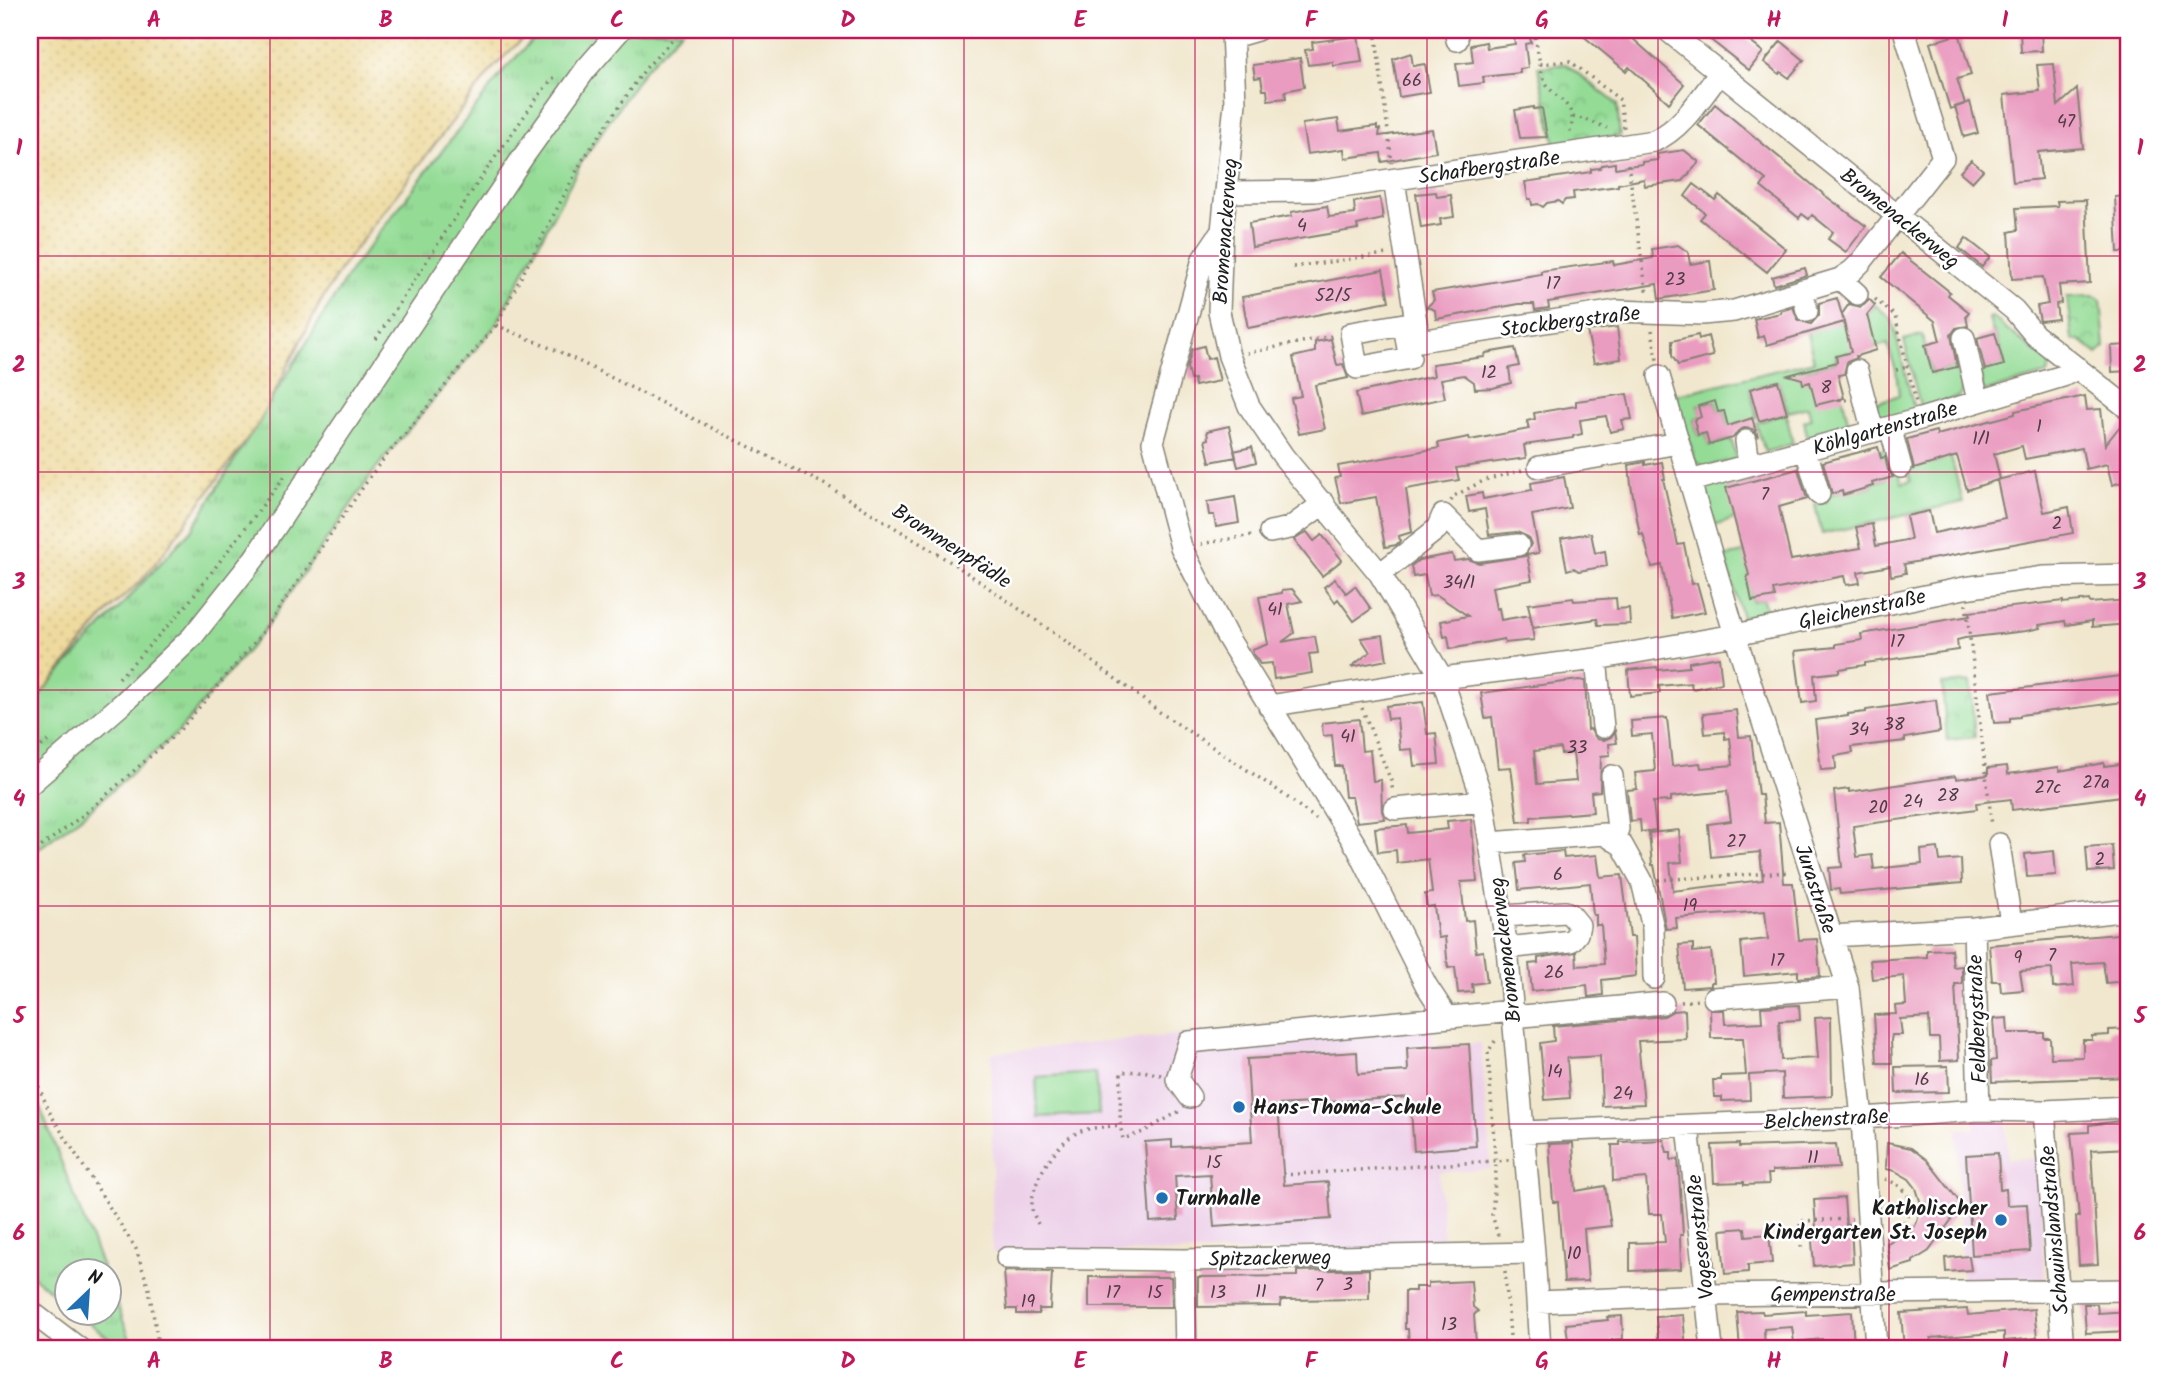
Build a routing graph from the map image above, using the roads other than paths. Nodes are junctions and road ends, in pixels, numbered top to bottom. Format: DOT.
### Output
graph roads {
  1 [pos="620,30"];
  2 [pos="1257,30"];
  3 [pos="1667,30"];
  4 [pos="1904,30"];
  5 [pos="1233,33"];
  6 [pos="1720,73"];
  7 [pos="1394,180"];
  8 [pos="1228,192"];
  9 [pos="1898,216"];
  10 [pos="1222,231"];
  11 [pos="1802,290"];
  12 [pos="1807,311"];
  13 [pos="1960,339"];
  14 [pos="1413,342"];
  15 [pos="2078,368"];
  16 [pos="1852,373"];
  17 [pos="1659,376"];
  18 [pos="1975,402"];
  19 [pos="2129,409"];
  20 [pos="1874,431"];
  21 [pos="1745,441"];
  22 [pos="1679,443"];
  23 [pos="1807,450"];
  24 [pos="1749,465"];
  25 [pos="1539,467"];
  26 [pos="1901,467"];
  27 [pos="1690,481"];
  28 [pos="1819,494"];
  29 [pos="1324,503"];
  30 [pos="1270,532"];
  31 [pos="1518,545"];
  32 [pos="1380,574"];
  33 [pos="2129,575"];
  34 [pos="1735,635"];
  35 [pos="1596,659"];
  36 [pos="1442,678"];
  37 [pos="1269,706"];
  38 [pos="1603,727"];
  39 [pos="1612,776"];
  40 [pos="30,784"];
  41 [pos="1483,801"];
  42 [pos="1395,810"];
  43 [pos="1612,840"];
  44 [pos="1490,843"];
  45 [pos="1999,844"];
  46 [pos="2129,910"];
  47 [pos="1504,916"];
  48 [pos="2011,923"];
  49 [pos="1974,928"];
  50 [pos="1831,936"];
  51 [pos="1507,948"];
  52 [pos="1654,978"];
  53 [pos="1848,987"];
  54 [pos="1714,999"];
  55 [pos="1662,1003"];
  56 [pos="1513,1012"];
  57 [pos="1447,1017"];
  58 [pos="1190,1097"];
  59 [pos="2129,1107"];
  60 [pos="1979,1110"];
  61 [pos="2044,1111"];
  62 [pos="1862,1118"];
  63 [pos="1688,1126"];
  64 [pos="1523,1132"];
  65 [pos="1534,1253"];
  66 [pos="1006,1258"];
  67 [pos="1184,1260"];
  68 [pos="2059,1290"];
  69 [pos="2129,1290"];
  70 [pos="1872,1294"];
  71 [pos="1707,1295"];
  72 [pos="1537,1302"];
  73 [pos="30,1311"];
  74 [pos="80,1349"];
  75 [pos="1186,1349"];
  76 [pos="1540,1349"];
  77 [pos="1712,1349"];
  78 [pos="1876,1349"];
  79 [pos="2063,1349"];
  1 -- 40 [label="street"];
  2 -- 5 [label="street, Bromenackerweg"];
  3 -- 6 [label="street, Bromenackerweg"];
  4 -- 9 [label="street"];
  5 -- 8 [label="street, Bromenackerweg"];
  6 -- 7 [label="street, Schafbergstraße"];
  6 -- 9 [label="street, Bromenackerweg"];
  7 -- 8 [label="street, Schafbergstraße"];
  7 -- 14 [label="street"];
  8 -- 10 [label="street, Bromenackerweg"];
  9 -- 11 [label="street, Stockbergstraße"];
  9 -- 15 [label="street, Bromenackerweg"];
  10 -- 29 [label="street, Bromenackerweg"];
  10 -- 37 [label="street"];
  11 -- 12 [label="street"];
  11 -- 14 [label="street, Stockbergstraße"];
  13 -- 18 [label="street"];
  14 -- 14 [label="street"];
  15 -- 18 [label="street, Köhlgartenstraße"];
  15 -- 19 [label="street, Bromenackerweg"];
  16 -- 20 [label="street"];
  17 -- 22 [label="street, Jurastraße"];
  18 -- 20 [label="street, Köhlgartenstraße"];
  20 -- 23 [label="street, Köhlgartenstraße"];
  20 -- 26 [label="street"];
  21 -- 24 [label="street"];
  22 -- 25 [label="street"];
  22 -- 27 [label="street, Jurastraße"];
  23 -- 24 [label="street, Köhlgartenstraße"];
  23 -- 28 [label="street"];
  24 -- 27 [label="street, Köhlgartenstraße"];
  27 -- 34 [label="street, Jurastraße"];
  29 -- 30 [label="street"];
  29 -- 32 [label="street, Bromenackerweg"];
  31 -- 32 [label="street"];
  32 -- 36 [label="street, Bromenackerweg"];
  33 -- 34 [label="street, Gleichenstraße"];
  34 -- 35 [label="street, Gleichenstraße"];
  34 -- 50 [label="street, Jurastraße"];
  35 -- 36 [label="street, Gleichenstraße"];
  35 -- 38 [label="street"];
  36 -- 37 [label="street, Gleichenstraße"];
  36 -- 41 [label="street, Bromenackerweg"];
  37 -- 57 [label="street"];
  39 -- 43 [label="street"];
  41 -- 42 [label="street"];
  41 -- 44 [label="street, Bromenackerweg"];
  43 -- 44 [label="street"];
  43 -- 52 [label="street"];
  44 -- 47 [label="street, Bromenackerweg"];
  45 -- 48 [label="street"];
  46 -- 48 [label="street, Feldbergstraße"];
  47 -- 51 [label="street, Bromenackerweg"];
  47 -- 51 [label="street"];
  48 -- 49 [label="street, Feldbergstraße"];
  49 -- 50 [label="street, Feldbergstraße"];
  49 -- 60 [label="street, Feldbergstraße"];
  50 -- 53 [label="street, Jurastraße"];
  51 -- 56 [label="street, Bromenackerweg"];
  53 -- 54 [label="street"];
  53 -- 62 [label="street, Jurastraße"];
  55 -- 56 [label="street"];
  56 -- 57 [label="street"];
  56 -- 64 [label="street, Bromenackerweg"];
  57 -- 58 [label="street"];
  59 -- 61 [label="street, Belchenstraße"];
  60 -- 61 [label="street, Belchenstraße"];
  60 -- 62 [label="street, Belchenstraße"];
  61 -- 68 [label="street, Schauinslandstraße"];
  62 -- 63 [label="street, Belchenstraße"];
  62 -- 70 [label="street, Jurastraße"];
  63 -- 64 [label="street, Belchenstraße"];
  63 -- 71 [label="street, Vogesenstraße"];
  64 -- 65 [label="street, Bromenackerweg"];
  65 -- 67 [label="street, Spitzackerweg"];
  65 -- 72 [label="street, Bromenackerweg"];
  66 -- 67 [label="street, Spitzackerweg"];
  67 -- 75 [label="street"];
  68 -- 69 [label="street, Gempenstraße"];
  68 -- 70 [label="street, Gempenstraße"];
  68 -- 79 [label="street, Schauinslandstraße"];
  70 -- 71 [label="street, Gempenstraße"];
  70 -- 78 [label="street, Jurastraße"];
  71 -- 72 [label="street, Gempenstraße"];
  71 -- 77 [label="street, Vogesenstraße"];
  72 -- 76 [label="street, Bromenackerweg"];
  73 -- 74 [label="street"];
}
